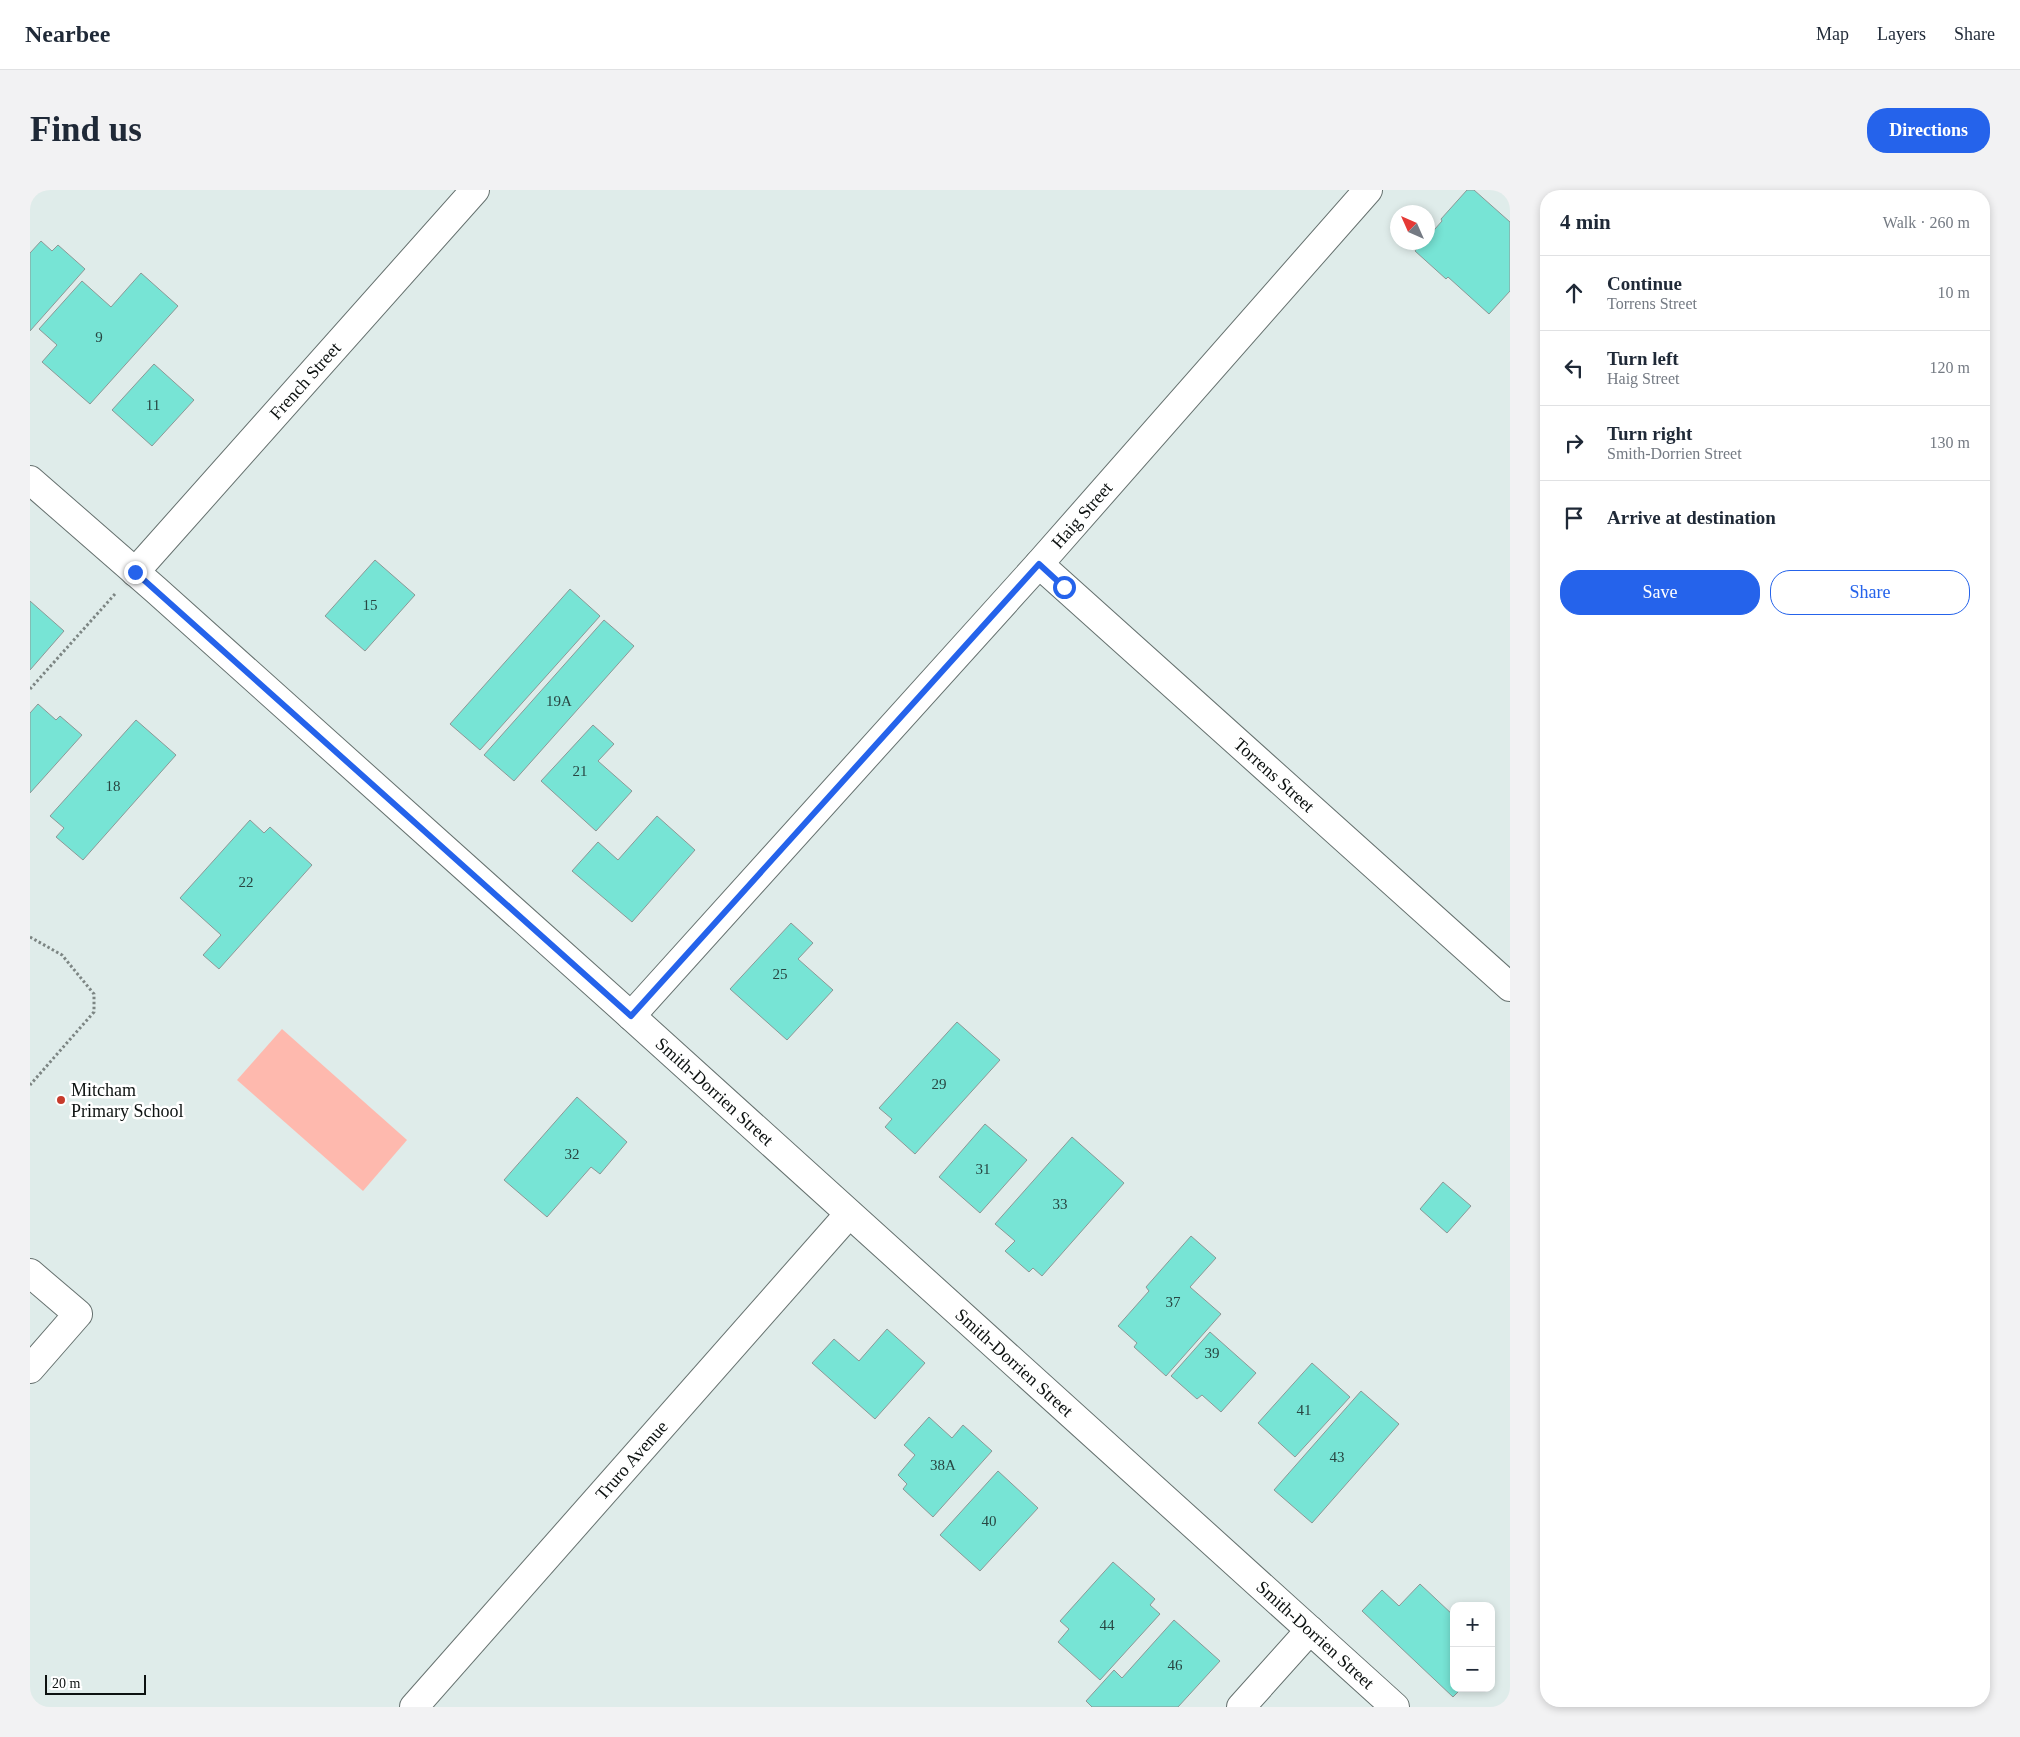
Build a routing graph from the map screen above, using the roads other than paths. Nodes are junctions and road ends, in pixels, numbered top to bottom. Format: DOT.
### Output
graph roads {
  1 [pos="475,190"];
  2 [pos="1368,190"];
  3 [pos="30,480"];
  4 [pos="1039,564"];
  5 [pos="135,572"];
  6 [pos="1510,987"];
  7 [pos="631,1016"];
  8 [pos="849,1214"];
  9 [pos="30,1272"];
  10 [pos="30,1370"];
  11 [pos="1310,1630"];
  12 [pos="414,1707"];
  13 [pos="1241,1707"];
  14 [pos="1395,1707"];
  1 -- 5 [label="street, French Street"];
  2 -- 4 [label="street, Haig Street"];
  3 -- 5 [label="street, Smith-Dorrien Street"];
  4 -- 6 [label="street, Torrens Street"];
  4 -- 7 [label="street, Haig Street"];
  5 -- 7 [label="street, Smith-Dorrien Street"];
  7 -- 8 [label="street, Smith-Dorrien Street"];
  8 -- 11 [label="street, Smith-Dorrien Street"];
  8 -- 12 [label="street, Truro Avenue"];
  9 -- 10 [label="street"];
  11 -- 13 [label="street"];
  11 -- 14 [label="street, Smith-Dorrien Street"];
}
